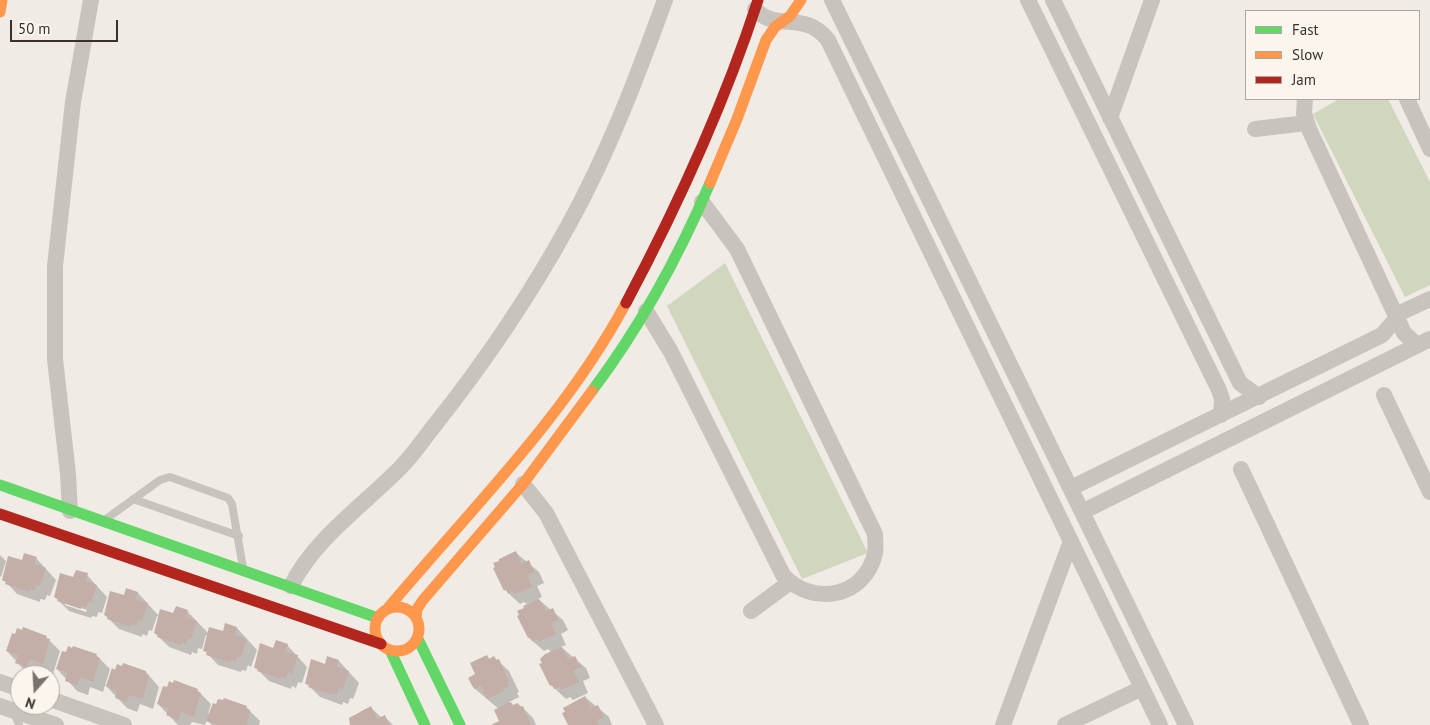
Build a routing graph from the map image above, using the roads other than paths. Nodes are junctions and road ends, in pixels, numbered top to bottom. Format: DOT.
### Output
graph roads {
  1 [pos="2,0"];
  2 [pos="91,0"];
  3 [pos="665,0"];
  4 [pos="801,0"];
  5 [pos="832,0"];
  6 [pos="1028,0"];
  7 [pos="1053,0"];
  8 [pos="1152,0"];
  9 [pos="756,5"];
  10 [pos="0,12"];
  11 [pos="784,20"];
  12 [pos="1305,100"];
  13 [pos="1406,100"];
  14 [pos="1110,118"];
  15 [pos="1307,123"];
  16 [pos="1255,129"];
  17 [pos="1430,149"];
  18 [pos="702,202"];
  19 [pos="1430,300"];
  20 [pos="646,311"];
  21 [pos="1398,317"];
  22 [pos="1424,342"];
  23 [pos="1384,395"];
  24 [pos="1259,397"];
  25 [pos="1221,415"];
  26 [pos="1241,469"];
  27 [pos="523,484"];
  28 [pos="0,485"];
  29 [pos="1071,488"];
  30 [pos="1430,492"];
  31 [pos="133,499"];
  32 [pos="70,511"];
  33 [pos="1082,512"];
  34 [pos="0,514"];
  35 [pos="103,521"];
  36 [pos="239,536"];
  37 [pos="1071,541"];
  38 [pos="1107,563"];
  39 [pos="244,570"];
  40 [pos="1086,572"];
  41 [pos="789,583"];
  42 [pos="291,586"];
  43 [pos="388,608"];
  44 [pos="751,611"];
  45 [pos="416,617"];
  46 [pos="378,618"];
  47 [pos="418,639"];
  48 [pos="386,647"];
  49 [pos="1142,688"];
  50 [pos="60,703"];
  51 [pos="15,715"];
  52 [pos="56,725"];
  53 [pos="124,725"];
  54 [pos="426,725"];
  55 [pos="460,725"];
  56 [pos="656,725"];
  57 [pos="1002,725"];
  58 [pos="1065,725"];
  59 [pos="1160,725"];
  60 [pos="1186,725"];
  61 [pos="1361,725"];
  1 -- 10 [label="street"];
  2 -- 32 [label="street"];
  3 -- 42 [label="street"];
  4 -- 11 [label="street"];
  5 -- 29 [label="street"];
  6 -- 25 [label="street"];
  7 -- 14 [label="street"];
  8 -- 14 [label="street"];
  9 -- 11 [label="street"];
  9 -- 43 [label="street"];
  11 -- 18 [label="street"];
  11 -- 37 [label="street"];
  12 -- 15 [label="street"];
  13 -- 17 [label="street"];
  14 -- 24 [label="street"];
  15 -- 16 [label="street"];
  15 -- 21 [label="street"];
  18 -- 20 [label="street"];
  18 -- 41 [label="street"];
  19 -- 21 [label="street"];
  20 -- 27 [label="street"];
  20 -- 41 [label="street"];
  21 -- 22 [label="street"];
  21 -- 24 [label="street"];
  22 -- 33 [label="street"];
  23 -- 30 [label="street"];
  24 -- 25 [label="street"];
  25 -- 29 [label="street"];
  26 -- 61 [label="street"];
  27 -- 45 [label="street"];
  27 -- 56 [label="street"];
  28 -- 32 [label="street"];
  29 -- 33 [label="street"];
  31 -- 35 [label="lane"];
  31 -- 36 [label="lane"];
  31 -- 36 [label="lane"];
  32 -- 35 [label="street"];
  33 -- 38 [label="street"];
  34 -- 48 [label="street"];
  35 -- 39 [label="street"];
  36 -- 39 [label="lane"];
  37 -- 40 [label="street"];
  37 -- 57 [label="street"];
  38 -- 40 [label="street"];
  38 -- 60 [label="street"];
  39 -- 42 [label="street"];
  40 -- 49 [label="street"];
  41 -- 44 [label="street"];
  42 -- 46 [label="street"];
  43 -- 45 [label="street"];
  43 -- 46 [label="street"];
  45 -- 47 [label="street"];
  46 -- 48 [label="street"];
  47 -- 48 [label="street"];
  47 -- 55 [label="street"];
  48 -- 54 [label="street"];
  49 -- 58 [label="street"];
  49 -- 59 [label="street"];
  50 -- 53 [label="street"];
  51 -- 52 [label="street"];
}
